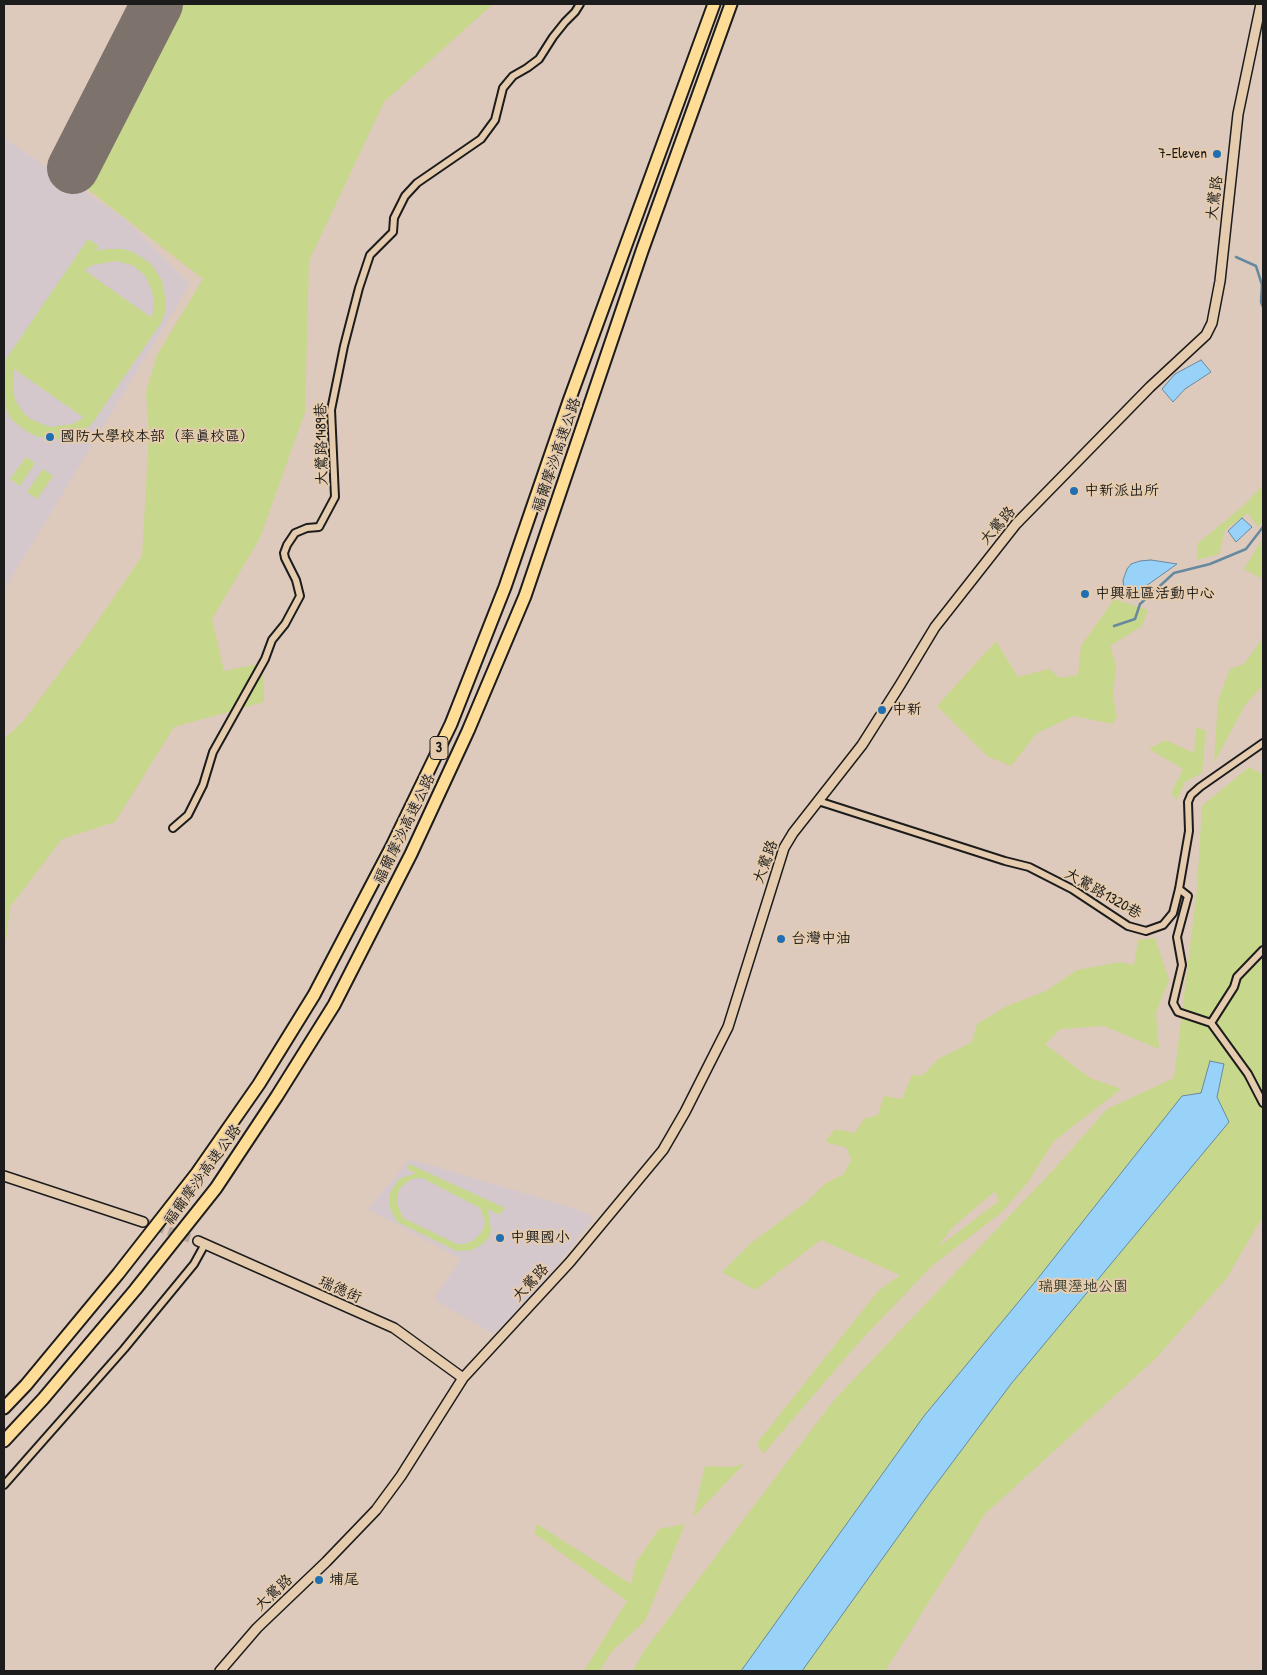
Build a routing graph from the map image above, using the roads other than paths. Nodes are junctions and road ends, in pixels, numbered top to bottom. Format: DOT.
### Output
graph roads {
  1 [pos="580,4"];
  2 [pos="714,4"];
  3 [pos="731,4"];
  4 [pos="1261,4"];
  5 [pos="1263,743"];
  6 [pos="818,801"];
  7 [pos="174,828"];
  8 [pos="1179,889"];
  9 [pos="1263,950"];
  10 [pos="1211,1022"];
  11 [pos="1263,1103"];
  12 [pos="4,1176"];
  13 [pos="143,1222"];
  14 [pos="202,1242"];
  15 [pos="463,1378"];
  16 [pos="4,1408"];
  17 [pos="4,1441"];
  18 [pos="4,1486"];
  19 [pos="220,1671"];
  1 -- 7 [label="street, 大鶯路1489巷"];
  2 -- 16 [label="highway, 福爾摩沙高速公路 / 3"];
  3 -- 17 [label="highway, 福爾摩沙高速公路 / 3"];
  4 -- 6 [label="street, 大鶯路"];
  5 -- 8 [label="street, 大鶯路1320巷"];
  6 -- 8 [label="street, 大鶯路1320巷"];
  6 -- 15 [label="street, 大鶯路"];
  8 -- 10 [label="street"];
  9 -- 10 [label="street"];
  10 -- 11 [label="street"];
  12 -- 13 [label="street"];
  14 -- 15 [label="street, 瑞德街"];
  14 -- 18 [label="street"];
  15 -- 19 [label="street, 大鶯路"];
}
